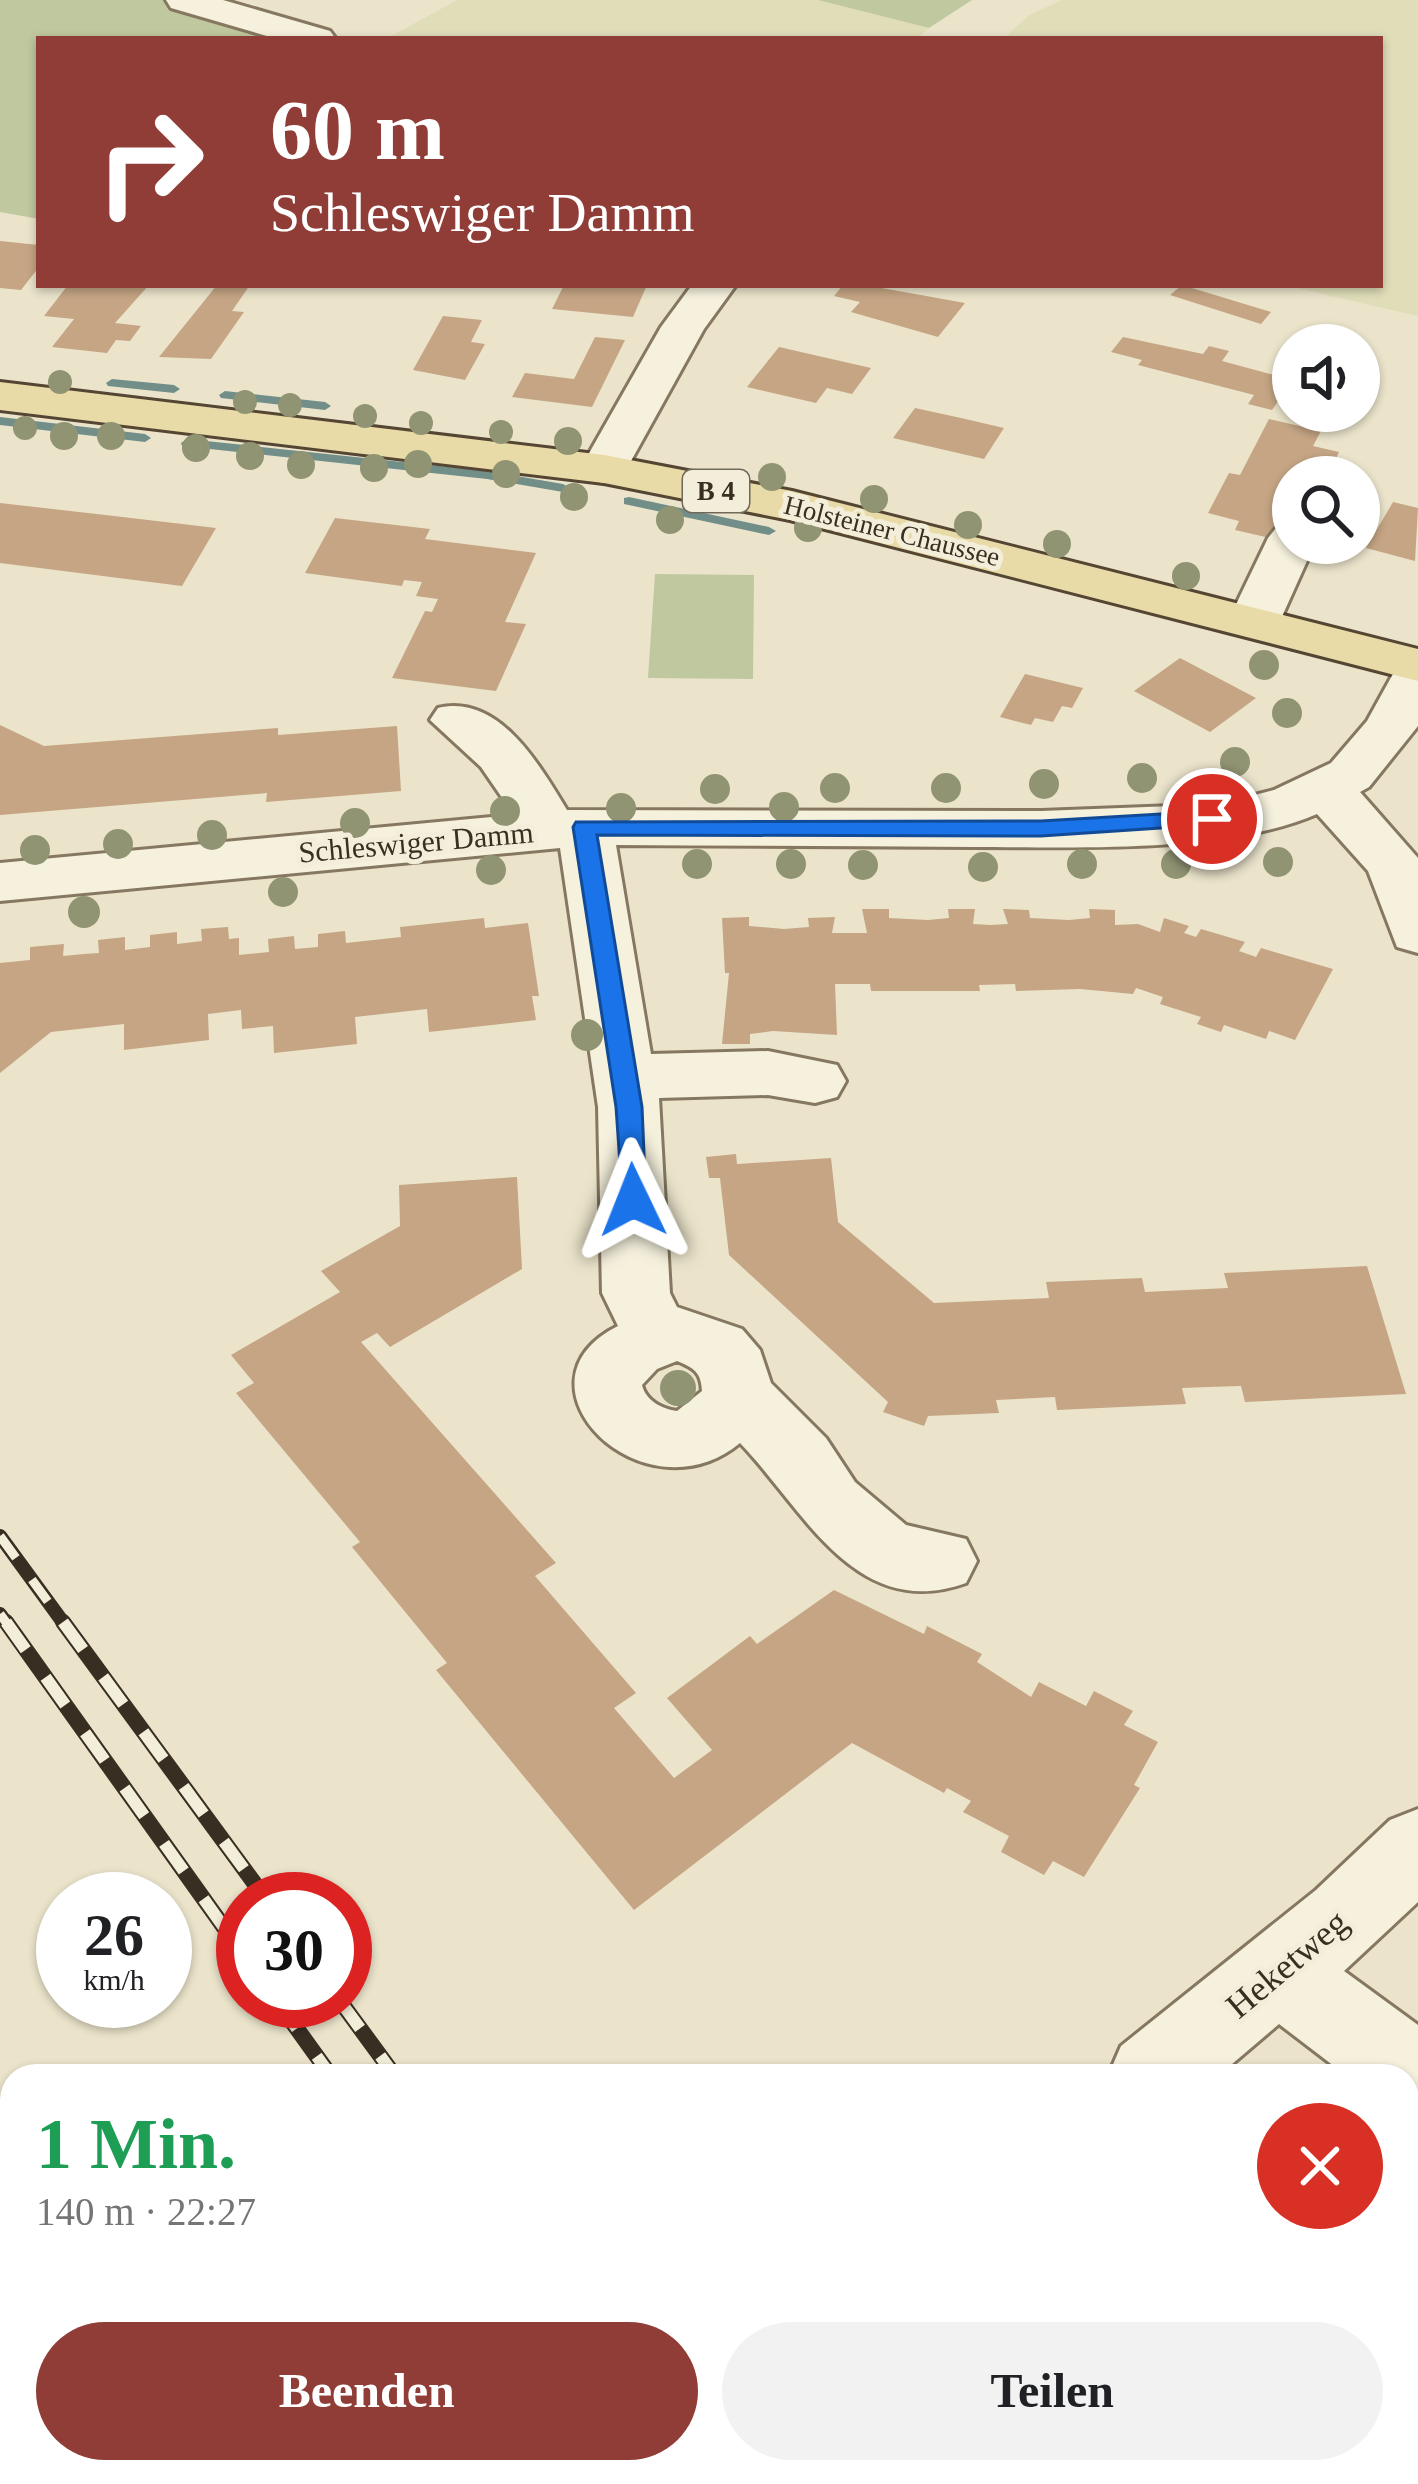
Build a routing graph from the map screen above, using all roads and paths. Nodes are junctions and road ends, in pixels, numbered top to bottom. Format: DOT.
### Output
graph roads {
  1 [pos="184,0"];
  2 [pos="307,36"];
  3 [pos="712,288"];
  4 [pos="0,397"];
  5 [pos="604,469"];
  6 [pos="1281,564"];
  7 [pos="1254,621"];
  8 [pos="1418,670"];
  9 [pos="1327,790"];
  10 [pos="568,829"];
  11 [pos="459,836"];
  12 [pos="0,882"];
  13 [pos="1418,933"];
  14 [pos="658,1336"];
  15 [pos="739,1396"];
  16 [pos="940,1561"];
  17 [pos="1418,1847"];
  18 [pos="1279,1973"];
  19 [pos="1166,2064"];
  20 [pos="1401,2064"];
  1 -- 2 [label="street"];
  3 -- 5 [label="street"];
  4 -- 5 [label="main road, Holsteiner Chaussee / B 4"];
  5 -- 7 [label="main road, Holsteiner Chaussee / B 4"];
  6 -- 7 [label="street"];
  7 -- 8 [label="main road, Holsteiner Chaussee / B 4"];
  8 -- 9 [label="street, Schleswiger Damm"];
  9 -- 10 [label="street, Schleswiger Damm"];
  9 -- 13 [label="street"];
  10 -- 11 [label="street, Schleswiger Damm"];
  10 -- 11 [label="street"];
  10 -- 14 [label="street"];
  11 -- 12 [label="street, Schleswiger Damm"];
  14 -- 15 [label="street"];
  14 -- 15 [label="street"];
  15 -- 16 [label="street"];
  17 -- 18 [label="street, Heketweg"];
  18 -- 19 [label="street, Heketweg"];
  18 -- 20 [label="street"];
}
